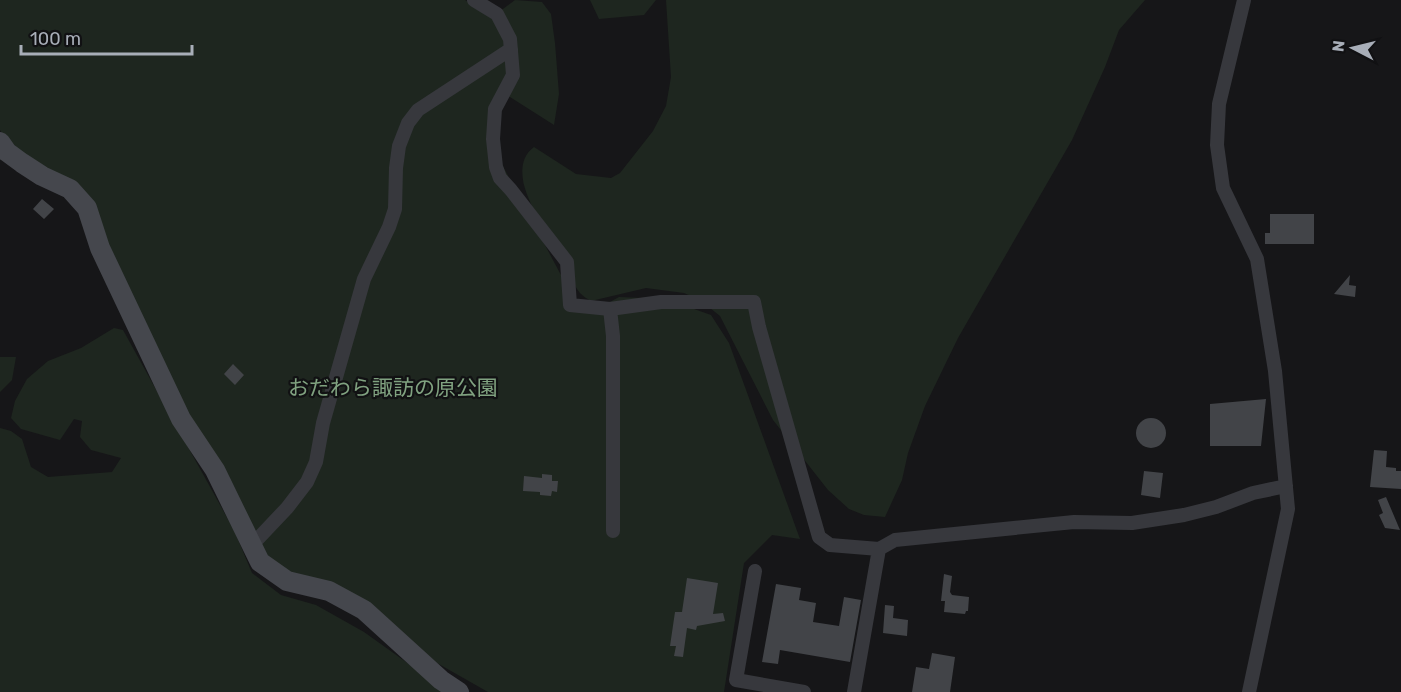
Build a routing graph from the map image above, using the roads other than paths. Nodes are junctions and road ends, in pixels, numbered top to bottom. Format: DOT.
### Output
graph roads {
  1 [pos="474,0"];
  2 [pos="1244,0"];
  3 [pos="511,49"];
  4 [pos="0,142"];
  5 [pos="610,309"];
  6 [pos="1286,486"];
  7 [pos="613,531"];
  8 [pos="252,545"];
  9 [pos="879,549"];
  10 [pos="755,571"];
  11 [pos="459,692"];
  12 [pos="804,692"];
  13 [pos="854,692"];
  14 [pos="1249,692"];
  1 -- 3 [label="street"];
  2 -- 6 [label="street"];
  3 -- 5 [label="street"];
  3 -- 8 [label="street"];
  4 -- 8 [label="street"];
  5 -- 7 [label="street"];
  5 -- 9 [label="street"];
  6 -- 9 [label="street"];
  6 -- 14 [label="street"];
  8 -- 11 [label="street"];
  9 -- 13 [label="street"];
  10 -- 12 [label="street"];
}
